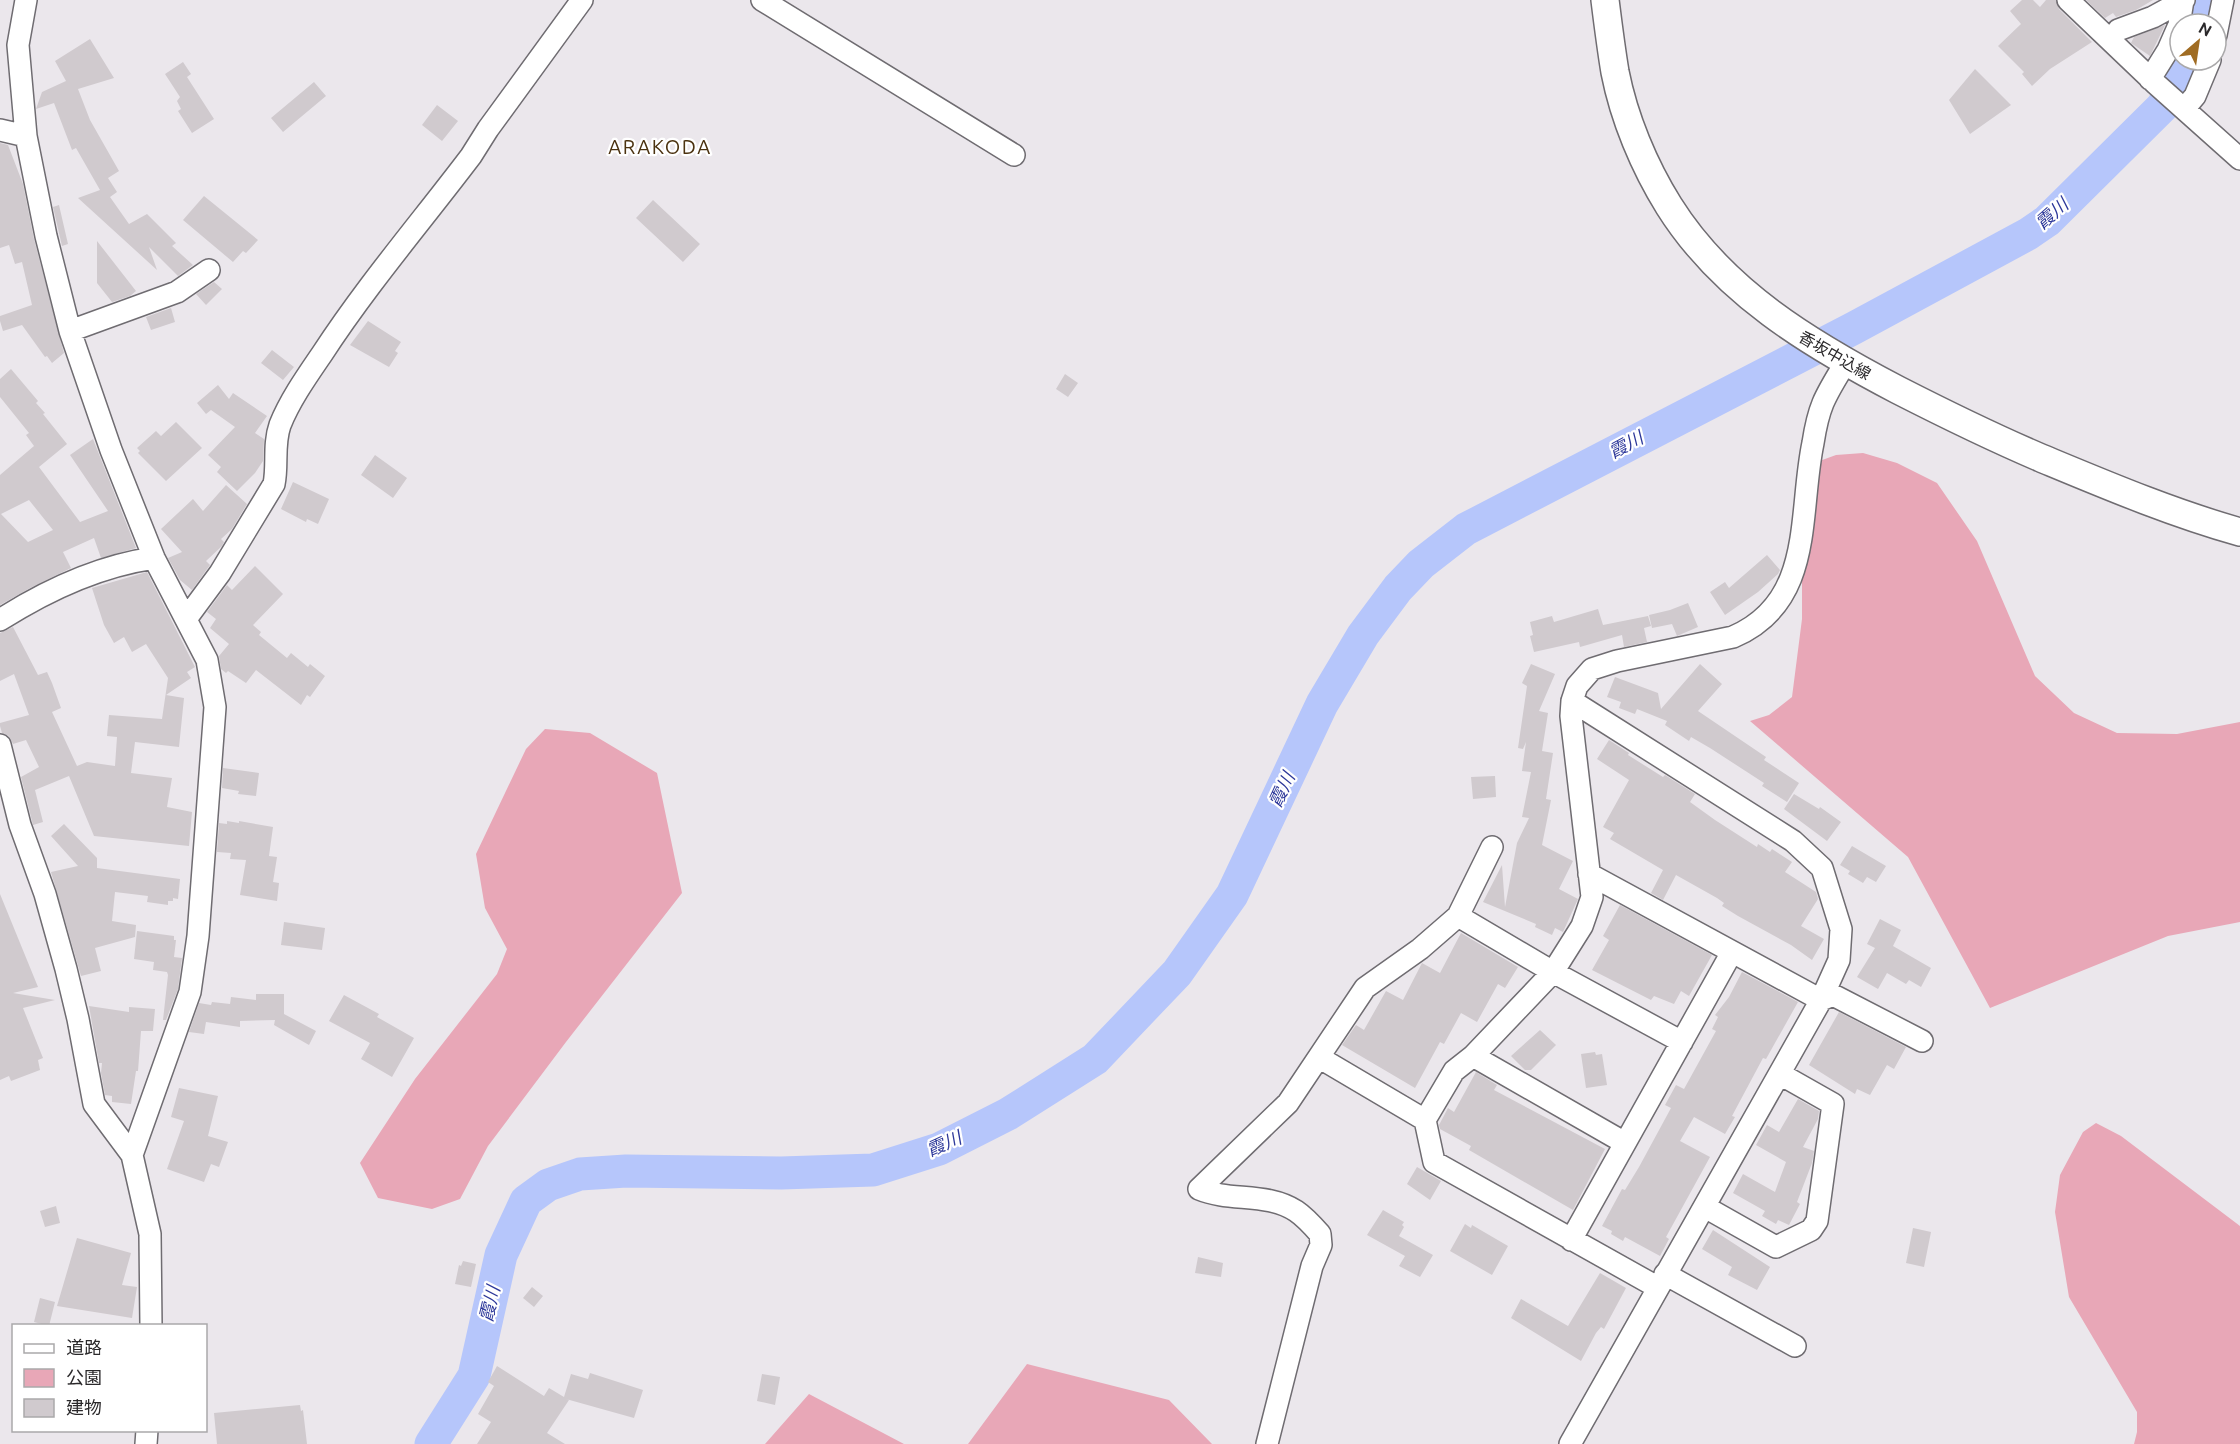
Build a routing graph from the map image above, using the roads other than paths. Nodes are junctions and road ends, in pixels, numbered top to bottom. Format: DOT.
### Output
graph roads {
  1 [pos="26,0"];
  2 [pos="582,0"];
  3 [pos="762,0"];
  4 [pos="1605,0"];
  5 [pos="2068,0"];
  6 [pos="2183,0"];
  7 [pos="2118,30"];
  8 [pos="2205,72"];
  9 [pos="2153,81"];
  10 [pos="2182,107"];
  11 [pos="0,130"];
  12 [pos="26,136"];
  13 [pos="1014,155"];
  14 [pos="2240,159"];
  15 [pos="209,270"];
  16 [pos="70,331"];
  17 [pos="1840,359"];
  18 [pos="2240,532"];
  19 [pos="154,558"];
  20 [pos="186,619"];
  21 [pos="0,620"];
  22 [pos="1572,701"];
  23 [pos="0,746"];
  24 [pos="1492,847"];
  25 [pos="1589,874"];
  26 [pos="1458,916"];
  27 [pos="1732,952"];
  28 [pos="1553,972"];
  29 [pos="1821,999"];
  30 [pos="1922,1041"];
  31 [pos="1682,1042"];
  32 [pos="1473,1056"];
  33 [pos="1320,1058"];
  34 [pos="1780,1074"];
  35 [pos="1425,1120"];
  36 [pos="1625,1143"];
  37 [pos="132,1155"];
  38 [pos="1705,1207"];
  39 [pos="1571,1240"];
  40 [pos="1661,1281"];
  41 [pos="151,1324"];
  42 [pos="1795,1346"];
  43 [pos="1267,1444"];
  44 [pos="1570,1444"];
  1 -- 12 [label="street"];
  2 -- 20 [label="street"];
  3 -- 13 [label="street"];
  4 -- 17 [label="main road, 香坂中込線"];
  5 -- 9 [label="street"];
  6 -- 7 [label="street"];
  6 -- 9 [label="street"];
  8 -- 10 [label="street"];
  9 -- 10 [label="street"];
  10 -- 14 [label="street"];
  11 -- 12 [label="street"];
  12 -- 16 [label="street"];
  15 -- 16 [label="street"];
  16 -- 19 [label="street"];
  17 -- 18 [label="main road, 香坂中込線"];
  17 -- 22 [label="street"];
  19 -- 20 [label="street"];
  19 -- 21 [label="street"];
  20 -- 37 [label="street"];
  22 -- 25 [label="street"];
  22 -- 29 [label="street"];
  23 -- 37 [label="street"];
  24 -- 26 [label="street"];
  25 -- 27 [label="street"];
  25 -- 28 [label="street"];
  26 -- 28 [label="street"];
  26 -- 33 [label="street"];
  27 -- 29 [label="street"];
  27 -- 31 [label="street"];
  28 -- 31 [label="street"];
  28 -- 32 [label="street"];
  29 -- 30 [label="street"];
  29 -- 34 [label="street"];
  31 -- 36 [label="street"];
  32 -- 35 [label="street"];
  32 -- 36 [label="street"];
  33 -- 35 [label="street"];
  33 -- 43 [label="street"];
  34 -- 38 [label="street"];
  34 -- 38 [label="street"];
  35 -- 39 [label="street"];
  36 -- 39 [label="street"];
  37 -- 41 [label="street"];
  38 -- 40 [label="street"];
  39 -- 40 [label="street"];
  40 -- 42 [label="street"];
  40 -- 44 [label="street"];
}
